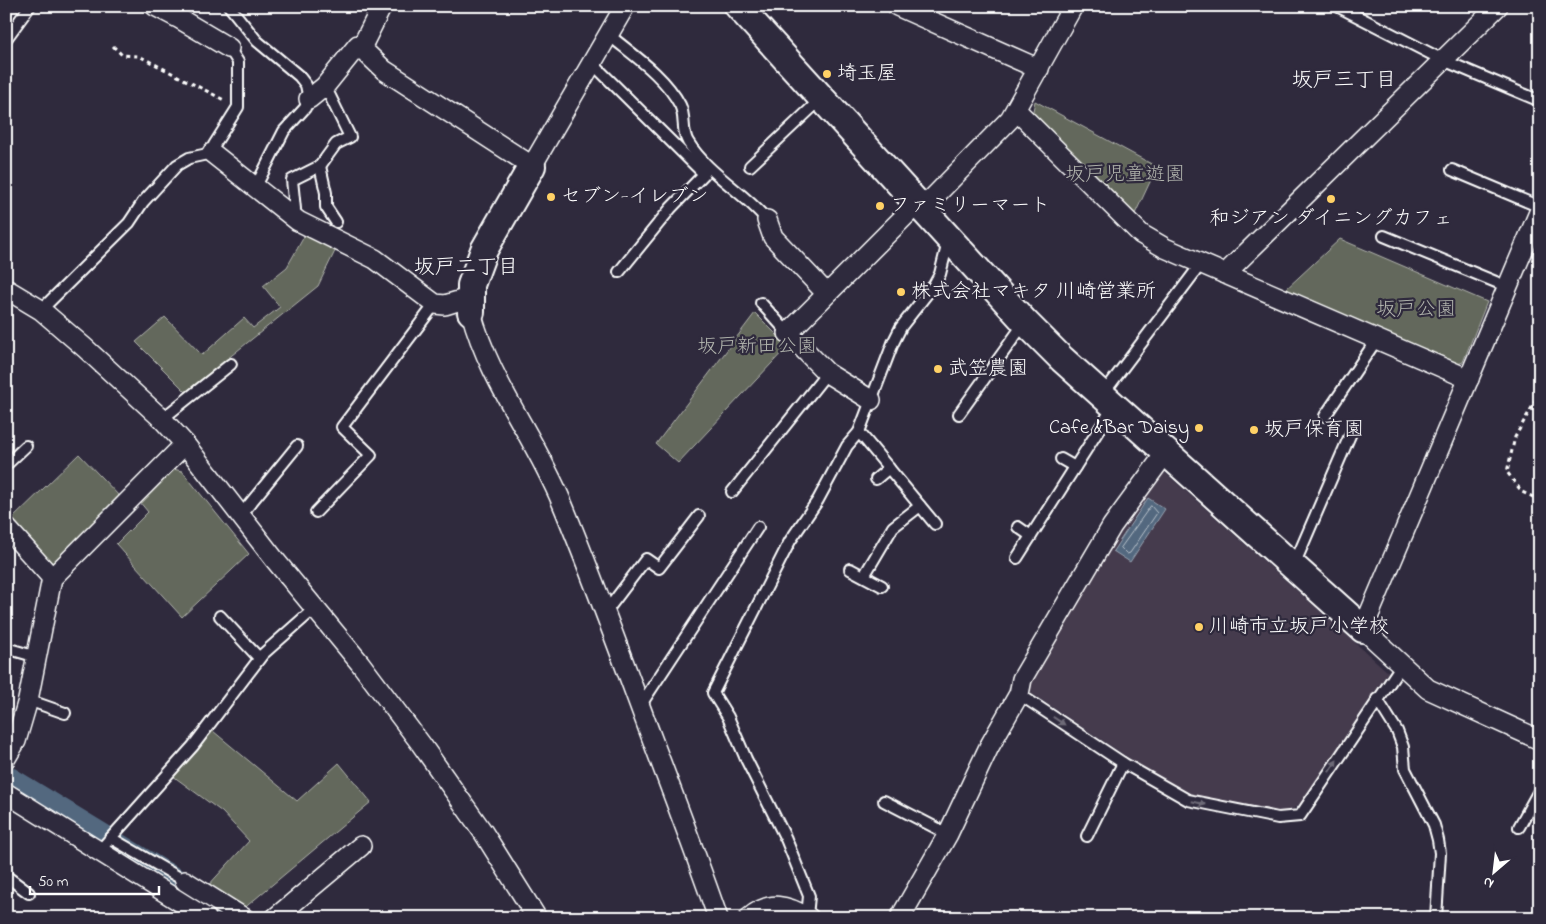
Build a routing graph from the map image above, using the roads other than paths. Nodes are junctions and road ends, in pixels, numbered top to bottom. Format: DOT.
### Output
graph roads {
  1 [pos="30,6"];
  2 [pos="155,6"];
  3 [pos="229,6"];
  4 [pos="382,6"];
  5 [pos="625,6"];
  6 [pos="738,6"];
  7 [pos="897,6"];
  8 [pos="1073,6"];
  9 [pos="1337,6"];
  10 [pos="1498,6"];
  11 [pos="609,35"];
  12 [pos="6,39"];
  13 [pos="229,48"];
  14 [pos="361,48"];
  15 [pos="1443,60"];
  16 [pos="592,63"];
  17 [pos="1039,69"];
  18 [pos="325,86"];
  19 [pos="822,98"];
  20 [pos="309,99"];
  21 [pos="1540,101"];
  22 [pos="1016,110"];
  23 [pos="212,153"];
  24 [pos="320,166"];
  25 [pos="532,166"];
  26 [pos="750,166"];
  27 [pos="1452,170"];
  28 [pos="255,188"];
  29 [pos="921,205"];
  30 [pos="1540,209"];
  31 [pos="292,216"];
  32 [pos="767,220"];
  33 [pos="336,222"];
  34 [pos="1384,236"];
  35 [pos="954,241"];
  36 [pos="1201,264"];
  37 [pos="619,272"];
  38 [pos="1225,274"];
  39 [pos="1508,287"];
  40 [pos="6,289"];
  41 [pos="826,293"];
  42 [pos="761,303"];
  43 [pos="434,304"];
  44 [pos="471,304"];
  45 [pos="41,310"];
  46 [pos="1025,322"];
  47 [pos="788,333"];
  48 [pos="1377,339"];
  49 [pos="231,364"];
  50 [pos="827,373"];
  51 [pos="1469,379"];
  52 [pos="871,400"];
  53 [pos="1109,400"];
  54 [pos="959,414"];
  55 [pos="1325,416"];
  56 [pos="162,419"];
  57 [pos="1354,426"];
  58 [pos="859,432"];
  59 [pos="185,444"];
  60 [pos="26,446"];
  61 [pos="297,446"];
  62 [pos="1167,451"];
  63 [pos="1061,459"];
  64 [pos="6,465"];
  65 [pos="1075,467"];
  66 [pos="889,468"];
  67 [pos="876,479"];
  68 [pos="732,492"];
  69 [pos="920,506"];
  70 [pos="316,512"];
  71 [pos="240,516"];
  72 [pos="698,516"];
  73 [pos="935,524"];
  74 [pos="6,527"];
  75 [pos="758,527"];
  76 [pos="1018,527"];
  77 [pos="1031,536"];
  78 [pos="1017,558"];
  79 [pos="1293,566"];
  80 [pos="850,569"];
  81 [pos="864,576"];
  82 [pos="52,578"];
  83 [pos="882,586"];
  84 [pos="315,608"];
  85 [pos="606,613"];
  86 [pos="220,616"];
  87 [pos="1363,629"];
  88 [pos="6,648"];
  89 [pos="37,657"];
  90 [pos="259,658"];
  91 [pos="1401,666"];
  92 [pos="1019,694"];
  93 [pos="1377,699"];
  94 [pos="28,700"];
  95 [pos="640,706"];
  96 [pos="65,713"];
  97 [pos="1540,740"];
  98 [pos="6,758"];
  99 [pos="1123,763"];
  100 [pos="1540,788"];
  101 [pos="6,794"];
  102 [pos="884,801"];
  103 [pos="1519,827"];
  104 [pos="948,834"];
  105 [pos="1087,836"];
  106 [pos="105,844"];
  107 [pos="361,846"];
  108 [pos="6,876"];
  109 [pos="185,881"];
  110 [pos="30,893"];
  111 [pos="808,917"];
  112 [pos="206,918"];
  113 [pos="244,918"];
  114 [pos="275,918"];
  115 [pos="537,918"];
  116 [pos="718,918"];
  117 [pos="749,918"];
  118 [pos="900,918"];
  119 [pos="1436,918"];
  1 -- 12 [label="lane"];
  2 -- 13 [label="street"];
  3 -- 20 [label="lane"];
  4 -- 14 [label="street"];
  5 -- 11 [label="street"];
  6 -- 19 [label="street"];
  7 -- 17 [label="street"];
  8 -- 17 [label="street"];
  9 -- 15 [label="lane"];
  10 -- 15 [label="street"];
  11 -- 16 [label="street"];
  11 -- 32 [label="lane"];
  13 -- 23 [label="lane"];
  14 -- 18 [label="street"];
  14 -- 25 [label="street"];
  15 -- 21 [label="lane"];
  15 -- 38 [label="street"];
  16 -- 25 [label="street"];
  16 -- 37 [label="lane"];
  17 -- 22 [label="street"];
  18 -- 20 [label="street"];
  18 -- 24 [label="lane"];
  19 -- 26 [label="lane"];
  19 -- 29 [label="street"];
  20 -- 28 [label="lane"];
  22 -- 29 [label="street"];
  22 -- 36 [label="street"];
  23 -- 28 [label="street"];
  23 -- 45 [label="lane"];
  24 -- 31 [label="lane"];
  24 -- 33 [label="lane"];
  25 -- 44 [label="street"];
  27 -- 30 [label="lane"];
  28 -- 31 [label="street"];
  29 -- 35 [label="street"];
  29 -- 41 [label="street"];
  30 -- 39 [label="street"];
  31 -- 43 [label="street"];
  32 -- 41 [label="street"];
  34 -- 39 [label="lane"];
  35 -- 46 [label="street"];
  35 -- 52 [label="lane"];
  36 -- 38 [label="street"];
  36 -- 53 [label="lane"];
  38 -- 48 [label="street"];
  39 -- 51 [label="street"];
  40 -- 45 [label="street"];
  41 -- 47 [label="street"];
  42 -- 47 [label="lane"];
  43 -- 44 [label="street"];
  43 -- 70 [label="lane"];
  44 -- 85 [label="street"];
  45 -- 56 [label="street"];
  46 -- 53 [label="street"];
  46 -- 54 [label="lane"];
  47 -- 50 [label="street"];
  48 -- 51 [label="street"];
  48 -- 55 [label="lane"];
  49 -- 56 [label="lane"];
  50 -- 52 [label="street"];
  50 -- 68 [label="lane"];
  51 -- 87 [label="street"];
  52 -- 58 [label="lane"];
  53 -- 62 [label="street"];
  53 -- 65 [label="lane"];
  56 -- 59 [label="street"];
  57 -- 79 [label="lane"];
  58 -- 66 [label="lane"];
  58 -- 111 [label="lane"];
  59 -- 71 [label="street"];
  59 -- 82 [label="street"];
  60 -- 64 [label="lane"];
  61 -- 71 [label="lane"];
  62 -- 79 [label="street"];
  62 -- 92 [label="street"];
  63 -- 65 [label="lane"];
  65 -- 77 [label="lane"];
  66 -- 67 [label="lane"];
  66 -- 69 [label="lane"];
  69 -- 73 [label="lane"];
  69 -- 81 [label="lane"];
  71 -- 84 [label="street"];
  72 -- 85 [label="lane"];
  74 -- 82 [label="street"];
  75 -- 95 [label="lane"];
  76 -- 77 [label="lane"];
  77 -- 78 [label="lane"];
  79 -- 87 [label="street"];
  80 -- 81 [label="lane"];
  81 -- 83 [label="lane"];
  82 -- 89 [label="street"];
  84 -- 90 [label="lane"];
  84 -- 115 [label="street"];
  85 -- 95 [label="street"];
  86 -- 90 [label="lane"];
  87 -- 91 [label="street"];
  88 -- 89 [label="lane"];
  89 -- 94 [label="street"];
  90 -- 106 [label="lane"];
  91 -- 93 [label="lane"];
  91 -- 97 [label="street"];
  92 -- 99 [label="lane, one-way"];
  92 -- 104 [label="street"];
  99 -- 93 [label="lane, one-way"];
  93 -- 119 [label="lane"];
  94 -- 96 [label="lane"];
  94 -- 98 [label="street"];
  95 -- 116 [label="street"];
  99 -- 105 [label="lane"];
  100 -- 103 [label="lane"];
  101 -- 106 [label="street"];
  102 -- 104 [label="lane"];
  104 -- 118 [label="street"];
  106 -- 109 [label="lane"];
  106 -- 112 [label="street"];
  107 -- 114 [label="street"];
  108 -- 110 [label="lane"];
  109 -- 113 [label="street"];
  111 -- 117 [label="street"];
}
